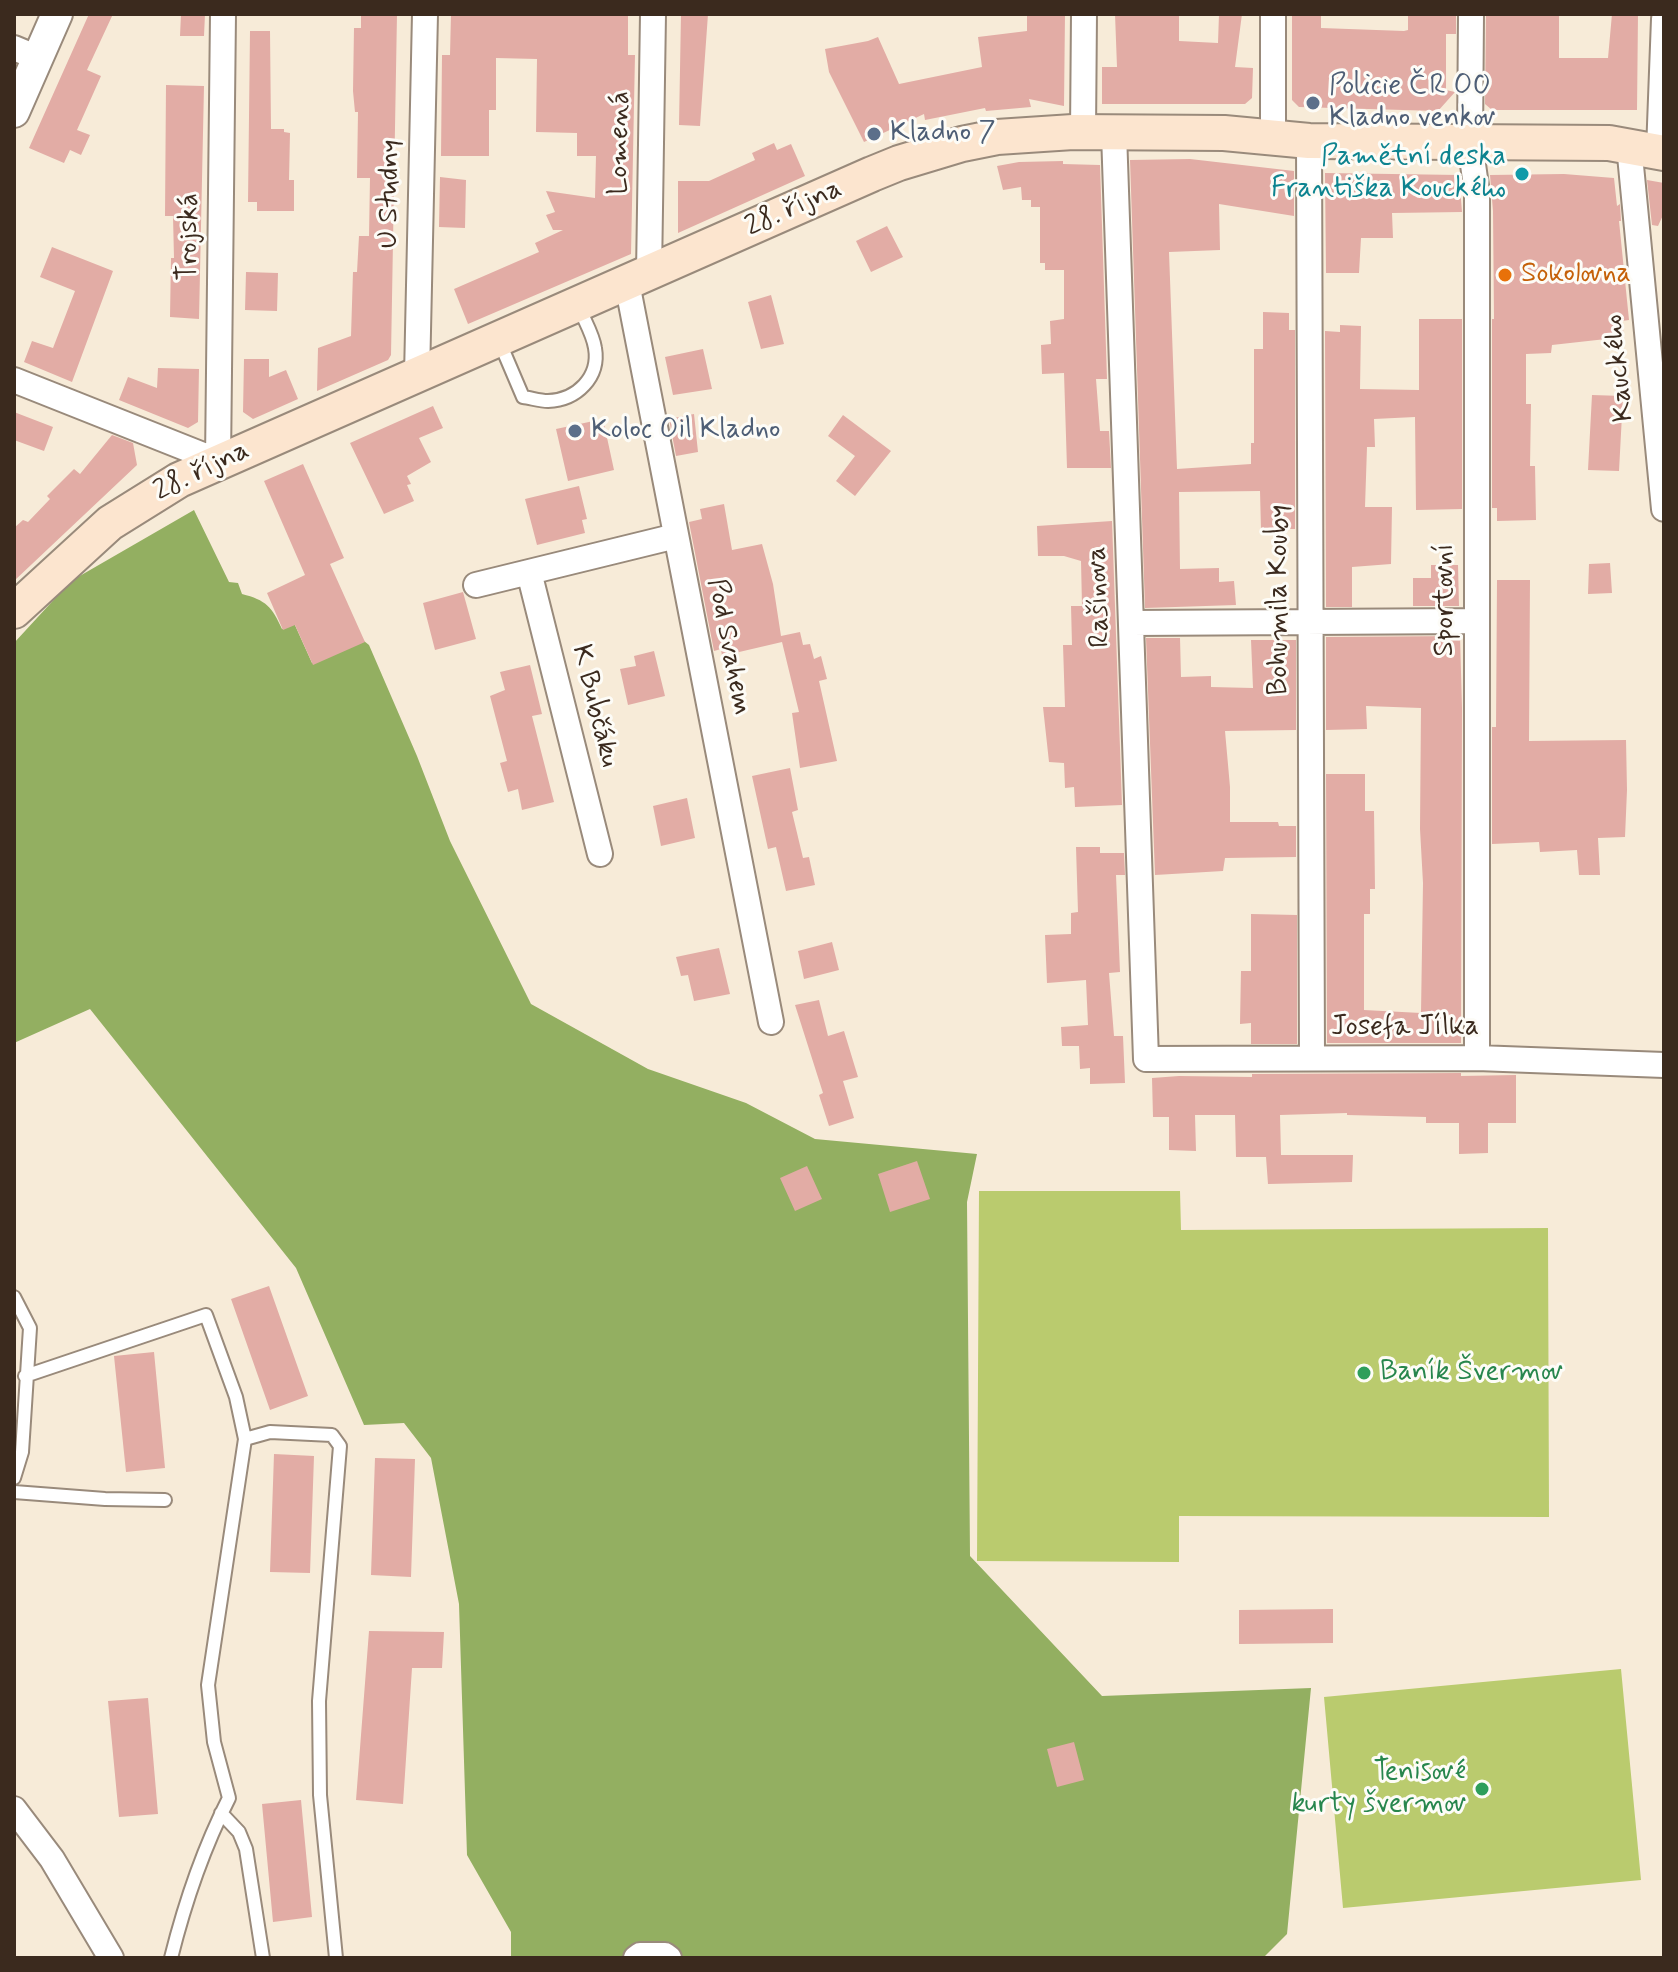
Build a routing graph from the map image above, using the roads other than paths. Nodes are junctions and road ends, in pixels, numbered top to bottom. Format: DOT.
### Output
graph roads {
  1 [pos="57,14"];
  2 [pos="223,14"];
  3 [pos="425,14"];
  4 [pos="653,14"];
  5 [pos="1084,14"];
  6 [pos="1273,14"];
  7 [pos="1471,14"];
  8 [pos="1664,19"];
  9 [pos="26,53"];
  10 [pos="14,112"];
  11 [pos="1098,132"];
  12 [pos="1273,138"];
  13 [pos="1309,141"];
  14 [pos="1470,143"];
  15 [pos="1651,150"];
  16 [pos="638,278"];
  17 [pos="578,305"];
  18 [pos="499,340"];
  19 [pos="417,376"];
  20 [pos="14,380"];
  21 [pos="218,461"];
  22 [pos="1663,495"];
  23 [pos="676,536"];
  24 [pos="529,572"];
  25 [pos="476,585"];
  26 [pos="14,611"];
  27 [pos="1311,621"];
  28 [pos="1476,621"];
  29 [pos="1131,623"];
  30 [pos="600,854"];
  31 [pos="771,1022"];
  32 [pos="1312,1058"];
  33 [pos="1477,1058"];
  34 [pos="1146,1059"];
  35 [pos="1664,1065"];
  36 [pos="14,1297"];
  37 [pos="25,1376"];
  38 [pos="245,1439"];
  39 [pos="14,1478"];
  40 [pos="14,1492"];
  41 [pos="165,1500"];
  42 [pos="14,1809"];
  43 [pos="221,1813"];
  44 [pos="111,1958"];
  45 [pos="171,1958"];
  46 [pos="263,1958"];
  47 [pos="336,1958"];
  48 [pos="636,1958"];
  49 [pos="669,1958"];
  1 -- 9 [label="street"];
  2 -- 21 [label="street, Trojská"];
  3 -- 19 [label="street, U Studny"];
  4 -- 16 [label="street, Lomená"];
  5 -- 11 [label="street, Rašínova"];
  6 -- 12 [label="street"];
  7 -- 14 [label="street, Sportovní"];
  8 -- 15 [label="street, Kauckého"];
  9 -- 10 [label="street"];
  11 -- 12 [label="main road, 28. října"];
  11 -- 16 [label="main road, 28. října"];
  11 -- 29 [label="street, Rašínova"];
  12 -- 13 [label="main road, 28. října"];
  13 -- 14 [label="main road, 28. října"];
  13 -- 27 [label="street, Bohumila Kouby"];
  14 -- 15 [label="main road, 28. října"];
  14 -- 28 [label="street, Sportovní"];
  15 -- 22 [label="street, Kauckého"];
  16 -- 17 [label="main road, 28. října"];
  16 -- 23 [label="street, Pod Svahem"];
  17 -- 18 [label="main road, 28. října"];
  17 -- 18 [label="lane"];
  18 -- 19 [label="main road, 28. října"];
  19 -- 21 [label="main road, 28. října"];
  20 -- 21 [label="street"];
  21 -- 26 [label="main road, 28. října"];
  23 -- 24 [label="street"];
  23 -- 31 [label="street, Pod Svahem"];
  24 -- 25 [label="street"];
  24 -- 30 [label="street, K Bubčáku"];
  27 -- 28 [label="street"];
  27 -- 29 [label="street"];
  27 -- 32 [label="street, Bohumila Kouby"];
  28 -- 33 [label="street, Sportovní"];
  29 -- 34 [label="street, Rašínova"];
  32 -- 33 [label="street, Josefa Jílka"];
  32 -- 34 [label="street, Josefa Jílka"];
  33 -- 35 [label="street, Josefa Jílka"];
  36 -- 37 [label="lane"];
  37 -- 38 [label="lane"];
  37 -- 39 [label="lane"];
  38 -- 43 [label="lane"];
  38 -- 47 [label="lane"];
  40 -- 41 [label="lane"];
  42 -- 44 [label="street"];
  43 -- 45 [label="lane"];
  43 -- 46 [label="lane"];
  48 -- 49 [label="street"];
}
